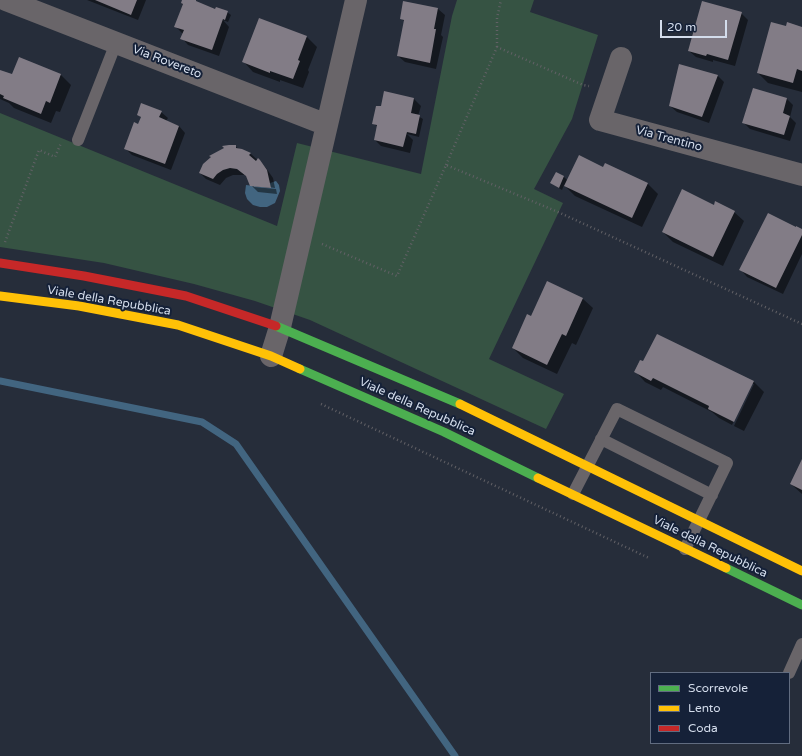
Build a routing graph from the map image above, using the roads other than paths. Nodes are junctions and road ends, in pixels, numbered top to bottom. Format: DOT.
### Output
graph roads {
  1 [pos="6,0"];
  2 [pos="356,0"];
  3 [pos="116,43"];
  4 [pos="621,58"];
  5 [pos="327,125"];
  6 [pos="79,138"];
  7 [pos="802,175"];
  8 [pos="0,263"];
  9 [pos="0,296"];
  10 [pos="280,327"];
  11 [pos="271,356"];
  12 [pos="601,439"];
  13 [pos="587,467"];
  14 [pos="574,494"];
  15 [pos="712,495"];
  16 [pos="699,521"];
  17 [pos="685,549"];
  18 [pos="802,571"];
  19 [pos="802,605"];
  20 [pos="802,644"];
  21 [pos="789,672"];
  1 -- 3 [label="street, Via Rovereto"];
  2 -- 5 [label="street"];
  3 -- 5 [label="street, Via Rovereto"];
  3 -- 6 [label="lane"];
  4 -- 7 [label="street, Via Trentino"];
  5 -- 10 [label="street"];
  8 -- 10 [label="street, Viale della Repubblica"];
  9 -- 11 [label="street, Viale della Repubblica"];
  10 -- 11 [label="street"];
  10 -- 13 [label="street, Viale della Repubblica"];
  11 -- 14 [label="street, Viale della Repubblica"];
  12 -- 13 [label="lane"];
  12 -- 15 [label="lane"];
  12 -- 15 [label="lane"];
  13 -- 14 [label="lane"];
  13 -- 16 [label="street, Viale della Repubblica"];
  14 -- 17 [label="street, Viale della Repubblica"];
  15 -- 16 [label="lane"];
  16 -- 17 [label="lane"];
  16 -- 18 [label="street, Viale della Repubblica"];
  17 -- 19 [label="street, Viale della Repubblica"];
  20 -- 21 [label="lane"];
}
